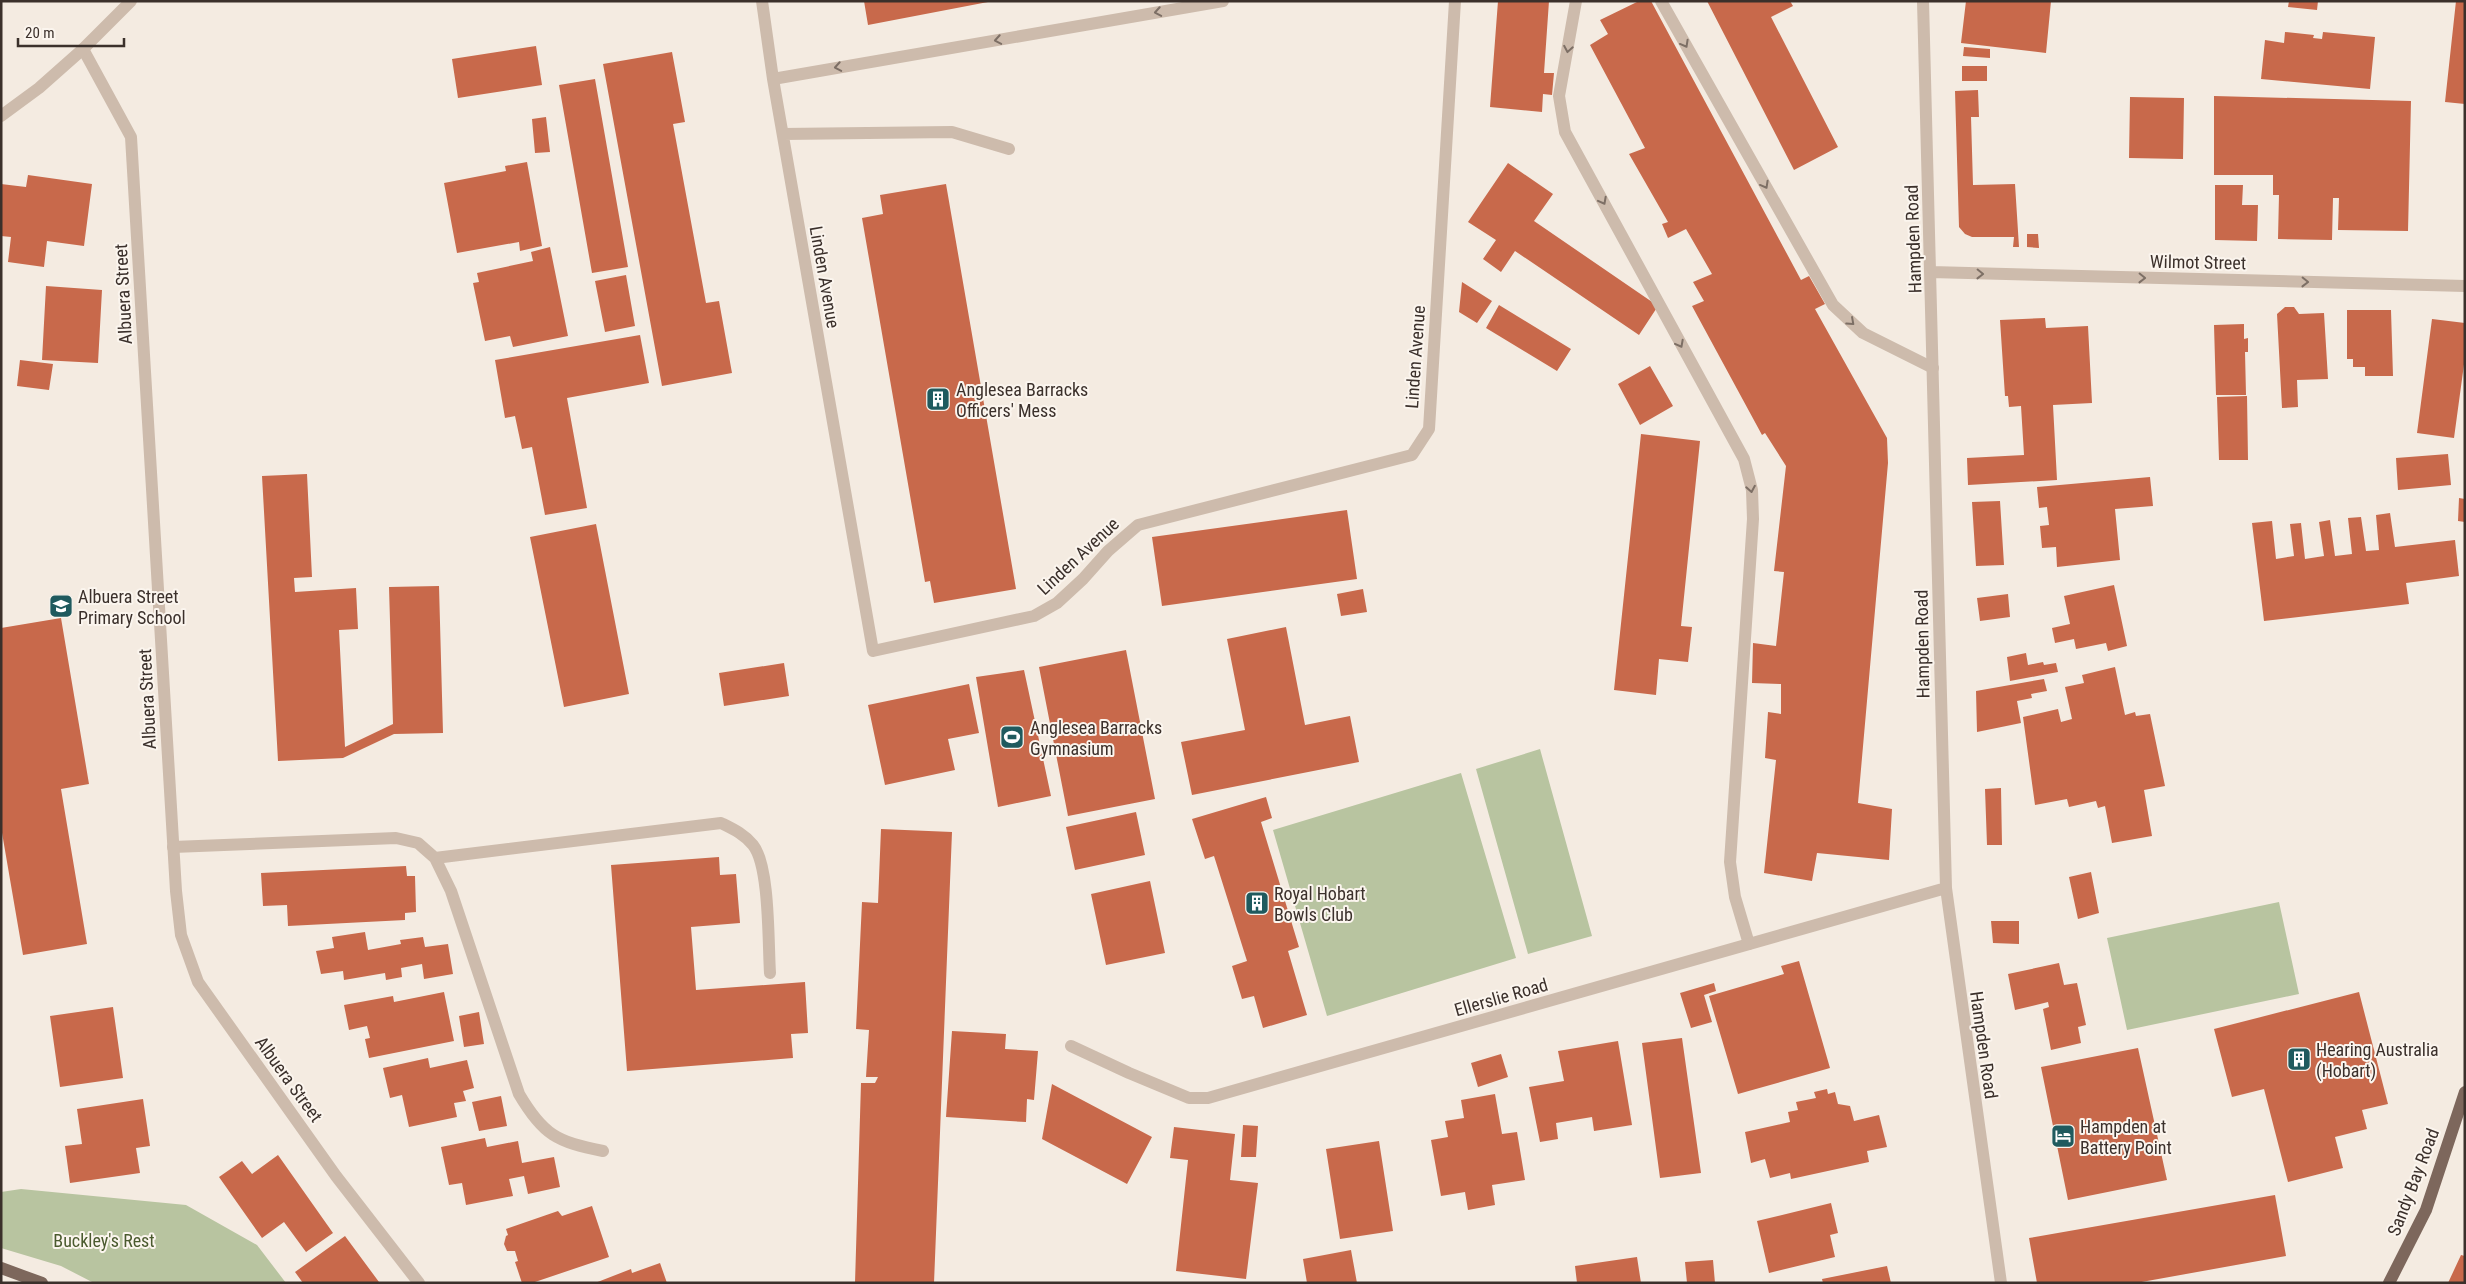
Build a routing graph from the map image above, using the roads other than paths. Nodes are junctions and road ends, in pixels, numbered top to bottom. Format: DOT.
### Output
graph roads {
  1 [pos="130,1"];
  2 [pos="762,1"];
  3 [pos="1223,1"];
  4 [pos="1455,1"];
  5 [pos="1576,1"];
  6 [pos="1661,1"];
  7 [pos="1923,1"];
  8 [pos="83,49"];
  9 [pos="773,79"];
  10 [pos="4,110"];
  11 [pos="783,134"];
  12 [pos="1008,149"];
  13 [pos="1931,272"];
  14 [pos="2465,286"];
  15 [pos="1933,368"];
  16 [pos="174,846"];
  17 [pos="434,858"];
  18 [pos="1946,888"];
  19 [pos="1749,944"];
  20 [pos="770,973"];
  21 [pos="1070,1046"];
  22 [pos="2465,1092"];
  23 [pos="603,1151"];
  24 [pos="1,1268"];
  25 [pos="42,1283"];
  26 [pos="419,1283"];
  27 [pos="2001,1283"];
  28 [pos="2389,1283"];
  1 -- 8 [label="street"];
  2 -- 9 [label="street, Linden Avenue"];
  3 -- 9 [label="street, one-way"];
  4 -- 11 [label="street, Linden Avenue"];
  5 -- 19 [label="street, one-way"];
  6 -- 15 [label="street, one-way"];
  7 -- 13 [label="street, Hampden Road"];
  8 -- 10 [label="street"];
  8 -- 16 [label="street, Albuera Street"];
  9 -- 11 [label="street, Linden Avenue"];
  11 -- 12 [label="street"];
  13 -- 14 [label="street, Wilmot Street, one-way"];
  13 -- 15 [label="street, Hampden Road"];
  15 -- 18 [label="street, Hampden Road"];
  16 -- 17 [label="street"];
  16 -- 26 [label="street, Albuera Street"];
  17 -- 20 [label="street"];
  17 -- 23 [label="street"];
  18 -- 19 [label="street, Ellerslie Road"];
  18 -- 27 [label="street, Hampden Road"];
  19 -- 21 [label="street, Ellerslie Road"];
  22 -- 28 [label="main road, Sandy Bay Road"];
  24 -- 25 [label="main road"];
}
